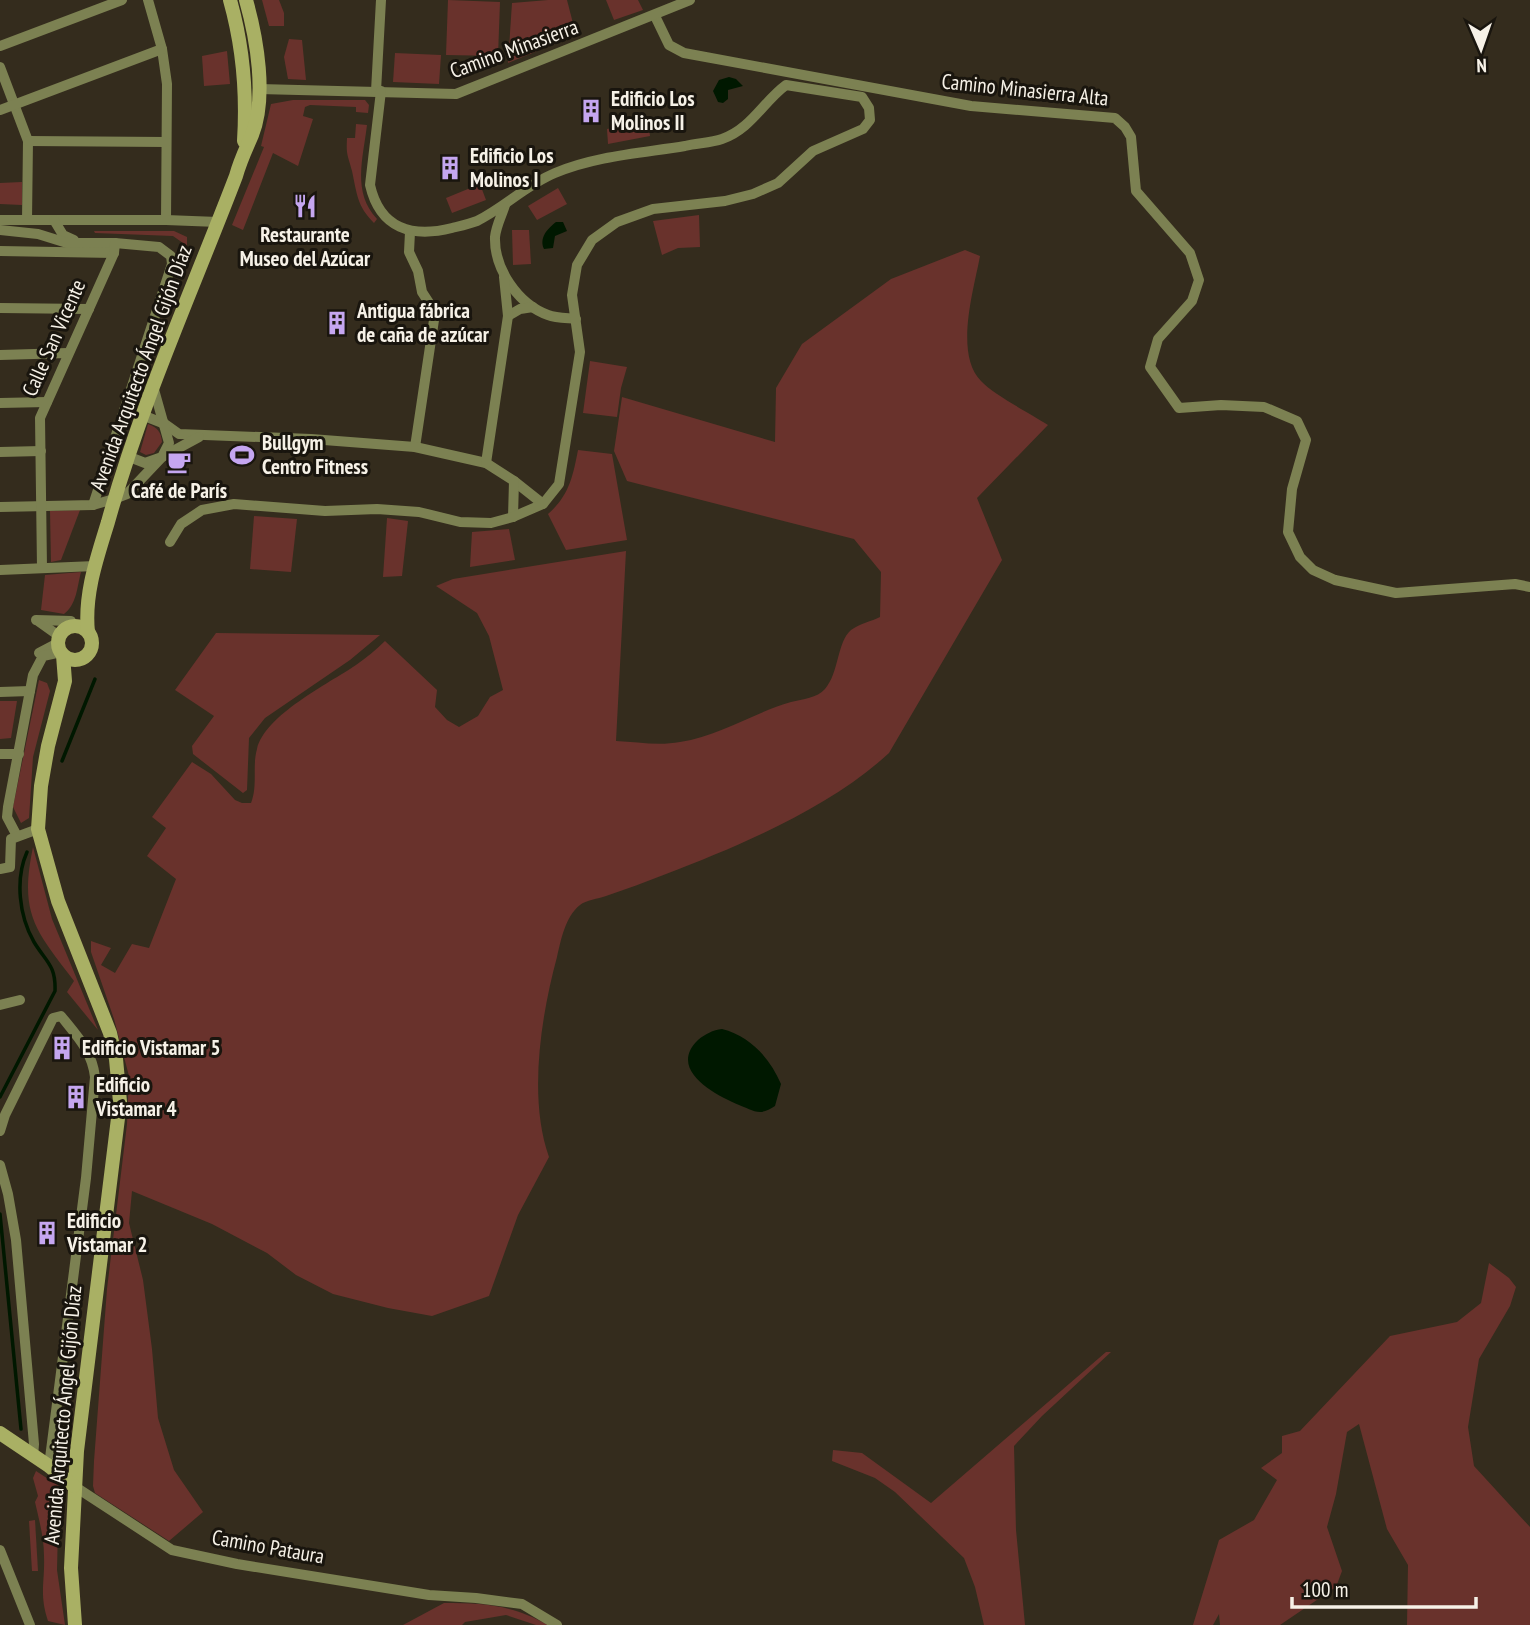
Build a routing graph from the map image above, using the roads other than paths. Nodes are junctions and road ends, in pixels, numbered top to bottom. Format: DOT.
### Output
graph roads {
  1 [pos="122,0"];
  2 [pos="148,0"];
  3 [pos="230,0"];
  4 [pos="246,0"];
  5 [pos="381,0"];
  6 [pos="690,0"];
  7 [pos="655,16"];
  8 [pos="0,46"];
  9 [pos="162,49"];
  10 [pos="0,67"];
  11 [pos="259,89"];
  12 [pos="378,91"];
  13 [pos="14,105"];
  14 [pos="0,110"];
  15 [pos="28,141"];
  16 [pos="166,142"];
  17 [pos="243,151"];
  18 [pos="505,205"];
  19 [pos="0,220"];
  20 [pos="27,220"];
  21 [pos="54,220"];
  22 [pos="166,220"];
  23 [pos="218,222"];
  24 [pos="475,222"];
  25 [pos="0,230"];
  26 [pos="410,232"];
  27 [pos="495,235"];
  28 [pos="76,241"];
  29 [pos="114,248"];
  30 [pos="0,251"];
  31 [pos="504,277"];
  32 [pos="533,307"];
  33 [pos="0,308"];
  34 [pos="89,309"];
  35 [pos="508,316"];
  36 [pos="576,319"];
  37 [pos="68,353"];
  38 [pos="0,355"];
  39 [pos="153,386"];
  40 [pos="47,402"];
  41 [pos="0,403"];
  42 [pos="142,415"];
  43 [pos="165,424"];
  44 [pos="199,437"];
  45 [pos="415,447"];
  46 [pos="41,451"];
  47 [pos="0,452"];
  48 [pos="127,456"];
  49 [pos="162,457"];
  50 [pos="486,463"];
  51 [pos="514,481"];
  52 [pos="114,499"];
  53 [pos="542,503"];
  54 [pos="93,505"];
  55 [pos="43,506"];
  56 [pos="0,507"];
  57 [pos="513,517"];
  58 [pos="170,542"];
  59 [pos="95,566"];
  60 [pos="42,568"];
  61 [pos="0,570"];
  62 [pos="1530,587"];
  63 [pos="86,601"];
  64 [pos="88,632"];
  65 [pos="63,639"];
  66 [pos="83,658"];
  67 [pos="65,681"];
  68 [pos="30,691"];
  69 [pos="0,692"];
  70 [pos="0,754"];
  71 [pos="19,754"];
  72 [pos="4,811"];
  73 [pos="38,829"];
  74 [pos="17,836"];
  75 [pos="0,869"];
  76 [pos="20,1000"];
  77 [pos="0,1005"];
  78 [pos="116,1059"];
  79 [pos="93,1062"];
  80 [pos="0,1130"];
  81 [pos="0,1165"];
  82 [pos="0,1433"];
  83 [pos="77,1451"];
  84 [pos="33,1457"];
  85 [pos="49,1466"];
  86 [pos="74,1486"];
  87 [pos="0,1550"];
  88 [pos="30,1625"];
  89 [pos="75,1625"];
  90 [pos="557,1625"];
  1 -- 8 [label="street"];
  2 -- 9 [label="street"];
  3 -- 17 [label="main road, Avenida Arquitecto Ángel Gijón Díaz"];
  4 -- 11 [label="main road, Avenida Arquitecto Ángel Gijón Díaz"];
  5 -- 12 [label="street"];
  6 -- 7 [label="street, Camino Minasierra"];
  7 -- 12 [label="street, Camino Minasierra"];
  7 -- 62 [label="street, Camino Minasierra Alta"];
  9 -- 13 [label="street"];
  9 -- 16 [label="street"];
  10 -- 13 [label="street"];
  11 -- 12 [label="street, Camino Minasierra"];
  11 -- 17 [label="main road, Avenida Arquitecto Ángel Gijón Díaz"];
  12 -- 26 [label="street"];
  13 -- 14 [label="street"];
  13 -- 15 [label="street"];
  15 -- 16 [label="street"];
  15 -- 20 [label="street"];
  16 -- 22 [label="street"];
  17 -- 23 [label="main road, Avenida Arquitecto Ángel Gijón Díaz"];
  18 -- 24 [label="street"];
  18 -- 27 [label="street"];
  18 -- 36 [label="street"];
  19 -- 20 [label="street"];
  20 -- 21 [label="street"];
  21 -- 22 [label="street"];
  21 -- 28 [label="street"];
  22 -- 23 [label="street"];
  23 -- 39 [label="main road, Avenida Arquitecto Ángel Gijón Díaz"];
  24 -- 26 [label="street"];
  24 -- 27 [label="street"];
  25 -- 28 [label="street"];
  26 -- 45 [label="street"];
  27 -- 31 [label="street"];
  28 -- 29 [label="street"];
  29 -- 30 [label="street"];
  29 -- 34 [label="street, Calle San Vicente"];
  29 -- 54 [label="street"];
  31 -- 32 [label="street"];
  31 -- 35 [label="street"];
  32 -- 35 [label="street"];
  32 -- 36 [label="street"];
  33 -- 34 [label="street"];
  34 -- 37 [label="street, Calle San Vicente"];
  35 -- 50 [label="street"];
  36 -- 53 [label="street"];
  37 -- 38 [label="street"];
  37 -- 40 [label="street, Calle San Vicente"];
  39 -- 42 [label="main road, Avenida Arquitecto Ángel Gijón Díaz"];
  39 -- 43 [label="street"];
  40 -- 41 [label="street"];
  40 -- 46 [label="street, Calle San Vicente"];
  42 -- 43 [label="street"];
  42 -- 48 [label="main road, Avenida Arquitecto Ángel Gijón Díaz"];
  43 -- 44 [label="street"];
  43 -- 49 [label="street"];
  44 -- 45 [label="street"];
  44 -- 49 [label="street"];
  45 -- 50 [label="street"];
  46 -- 47 [label="street"];
  46 -- 55 [label="street, Calle San Vicente"];
  48 -- 49 [label="street"];
  48 -- 52 [label="main road, Avenida Arquitecto Ángel Gijón Díaz"];
  49 -- 52 [label="street"];
  50 -- 51 [label="street"];
  51 -- 53 [label="street"];
  51 -- 57 [label="street"];
  52 -- 54 [label="street"];
  52 -- 59 [label="main road, Avenida Arquitecto Ángel Gijón Díaz"];
  53 -- 57 [label="street"];
  54 -- 55 [label="street"];
  55 -- 56 [label="street"];
  55 -- 60 [label="street, Calle San Vicente"];
  57 -- 58 [label="street"];
  59 -- 60 [label="street"];
  59 -- 63 [label="main road, Avenida Arquitecto Ángel Gijón Díaz"];
  60 -- 61 [label="street"];
  63 -- 64 [label="main road, Avenida Arquitecto Ángel Gijón Díaz"];
  63 -- 65 [label="main road, Avenida Arquitecto Ángel Gijón Díaz"];
  64 -- 65 [label="main road"];
  64 -- 66 [label="main road, Avenida Arquitecto Ángel Gijón Díaz"];
  65 -- 65 [label="street"];
  65 -- 66 [label="main road"];
  65 -- 67 [label="main road, Avenida Arquitecto Ángel Gijón Díaz"];
  65 -- 68 [label="street"];
  66 -- 67 [label="main road, Avenida Arquitecto Ángel Gijón Díaz"];
  67 -- 73 [label="main road, Avenida Arquitecto Ángel Gijón Díaz"];
  68 -- 69 [label="street"];
  68 -- 71 [label="street"];
  70 -- 71 [label="street"];
  71 -- 72 [label="street"];
  72 -- 74 [label="street"];
  73 -- 74 [label="street"];
  73 -- 78 [label="main road, Avenida Arquitecto Ángel Gijón Díaz"];
  74 -- 75 [label="street"];
  76 -- 77 [label="street"];
  78 -- 79 [label="street"];
  78 -- 83 [label="main road, Avenida Arquitecto Ángel Gijón Díaz"];
  79 -- 80 [label="street"];
  79 -- 85 [label="street"];
  81 -- 84 [label="street"];
  82 -- 84 [label="main road, Camino Pataura"];
  83 -- 85 [label="main road"];
  83 -- 86 [label="main road, Avenida Arquitecto Ángel Gijón Díaz"];
  84 -- 85 [label="main road, Camino Pataura"];
  85 -- 86 [label="main road, Camino Pataura"];
  86 -- 89 [label="main road, Avenida Arquitecto Ángel Gijón Díaz"];
  86 -- 90 [label="street, Camino Pataura"];
  87 -- 88 [label="street"];
}
